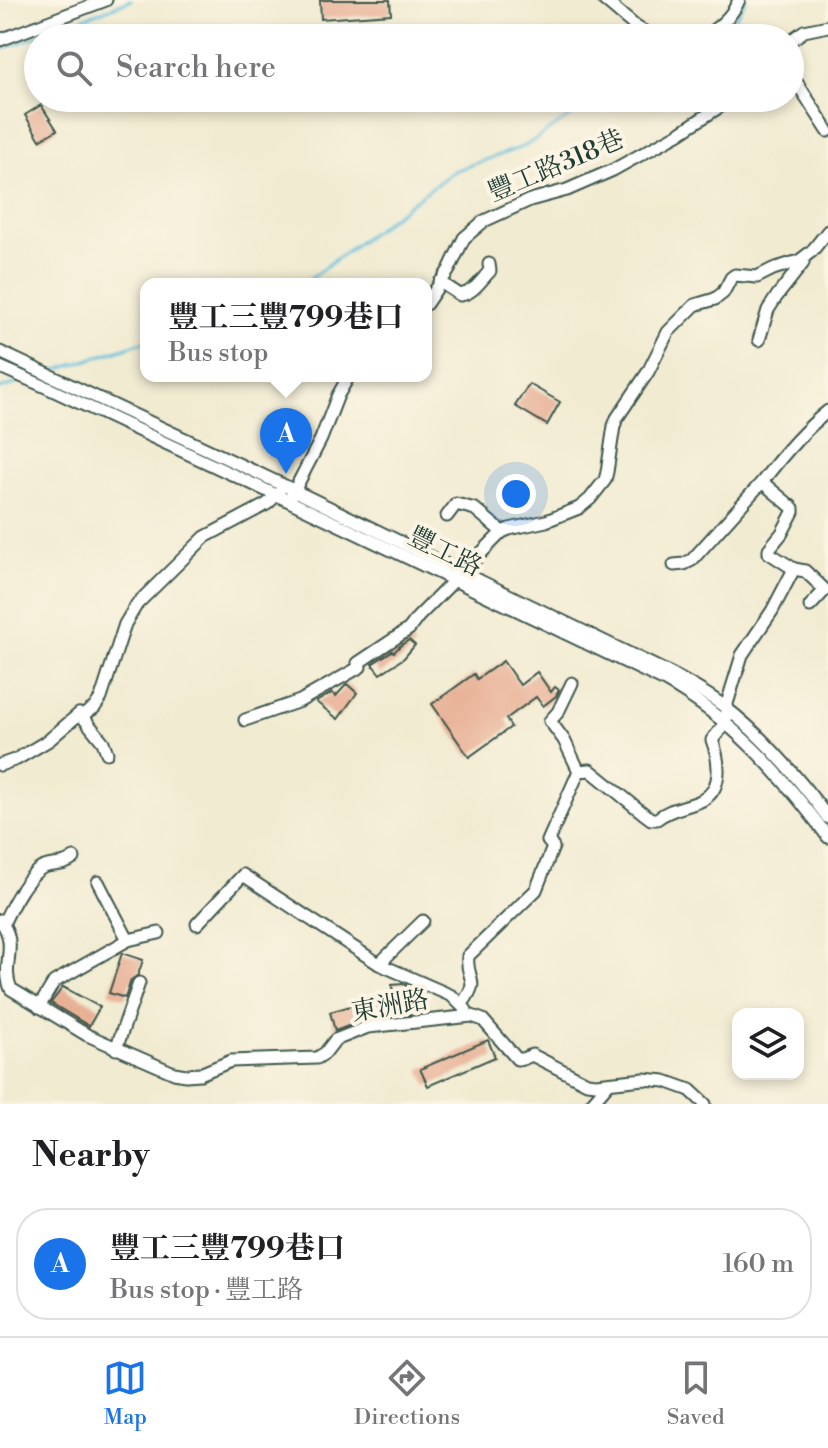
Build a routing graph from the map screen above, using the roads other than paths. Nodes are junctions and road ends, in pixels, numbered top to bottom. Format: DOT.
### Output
graph roads {
  1 [pos="106,0"];
  2 [pos="604,0"];
  3 [pos="739,0"];
  4 [pos="42,24"];
  5 [pos="632,24"];
  6 [pos="720,24"];
  7 [pos="828,26"];
  8 [pos="24,31"];
  9 [pos="804,31"];
  10 [pos="0,40"];
  11 [pos="804,94"];
  12 [pos="709,112"];
  13 [pos="828,131"];
  14 [pos="828,231"];
  15 [pos="803,259"];
  16 [pos="489,264"];
  17 [pos="440,282"];
  18 [pos="432,295"];
  19 [pos="759,340"];
  20 [pos="0,352"];
  21 [pos="0,367"];
  22 [pos="346,382"];
  23 [pos="828,411"];
  24 [pos="762,482"];
  25 [pos="286,494"];
  26 [pos="447,516"];
  27 [pos="502,532"];
  28 [pos="674,565"];
  29 [pos="794,569"];
  30 [pos="458,576"];
  31 [pos="810,606"];
  32 [pos="572,683"];
  33 [pos="726,707"];
  34 [pos="82,716"];
  35 [pos="245,720"];
  36 [pos="726,723"];
  37 [pos="107,753"];
  38 [pos="0,765"];
  39 [pos="579,771"];
  40 [pos="828,818"];
  41 [pos="828,837"];
  42 [pos="74,858"];
  43 [pos="98,882"];
  44 [pos="423,921"];
  45 [pos="2,922"];
  46 [pos="197,924"];
  47 [pos="159,933"];
  48 [pos="128,940"];
  49 [pos="379,964"];
  50 [pos="139,983"];
  51 [pos="462,1004"];
  52 [pos="39,1007"];
  53 [pos="472,1016"];
  54 [pos="116,1049"];
  55 [pos="609,1083"];
  56 [pos="591,1104"];
  57 [pos="705,1104"];
  1 -- 4 [label="street"];
  2 -- 5 [label="street"];
  3 -- 6 [label="street"];
  7 -- 9 [label="street"];
  8 -- 10 [label="street"];
  11 -- 13 [label="street"];
  12 -- 17 [label="street, 豐工路318巷"];
  14 -- 15 [label="street"];
  15 -- 19 [label="street"];
  15 -- 27 [label="street"];
  16 -- 17 [label="street"];
  17 -- 18 [label="street, 豐工路318巷"];
  20 -- 25 [label="street, 豐工路"];
  21 -- 25 [label="street, 豐工路"];
  22 -- 25 [label="street"];
  23 -- 24 [label="street"];
  24 -- 28 [label="street"];
  24 -- 29 [label="street"];
  25 -- 30 [label="street, 豐工路"];
  25 -- 34 [label="street"];
  26 -- 27 [label="street"];
  27 -- 30 [label="street"];
  29 -- 31 [label="street"];
  29 -- 33 [label="street"];
  30 -- 33 [label="street, 豐工路"];
  30 -- 35 [label="street"];
  30 -- 36 [label="street, 豐工路"];
  32 -- 39 [label="street"];
  33 -- 36 [label="street"];
  33 -- 40 [label="street, 豐工路"];
  34 -- 37 [label="street"];
  34 -- 38 [label="street"];
  36 -- 39 [label="street"];
  36 -- 41 [label="street, 豐工路"];
  39 -- 51 [label="street"];
  42 -- 45 [label="street"];
  43 -- 48 [label="street"];
  44 -- 49 [label="street"];
  45 -- 52 [label="street, 東洲路"];
  46 -- 49 [label="street"];
  47 -- 48 [label="street"];
  48 -- 52 [label="street"];
  49 -- 51 [label="street"];
  50 -- 54 [label="street"];
  51 -- 53 [label="street"];
  52 -- 54 [label="street, 東洲路"];
  53 -- 54 [label="street, 東洲路"];
  53 -- 55 [label="street"];
  55 -- 56 [label="street"];
  55 -- 57 [label="street"];
}
